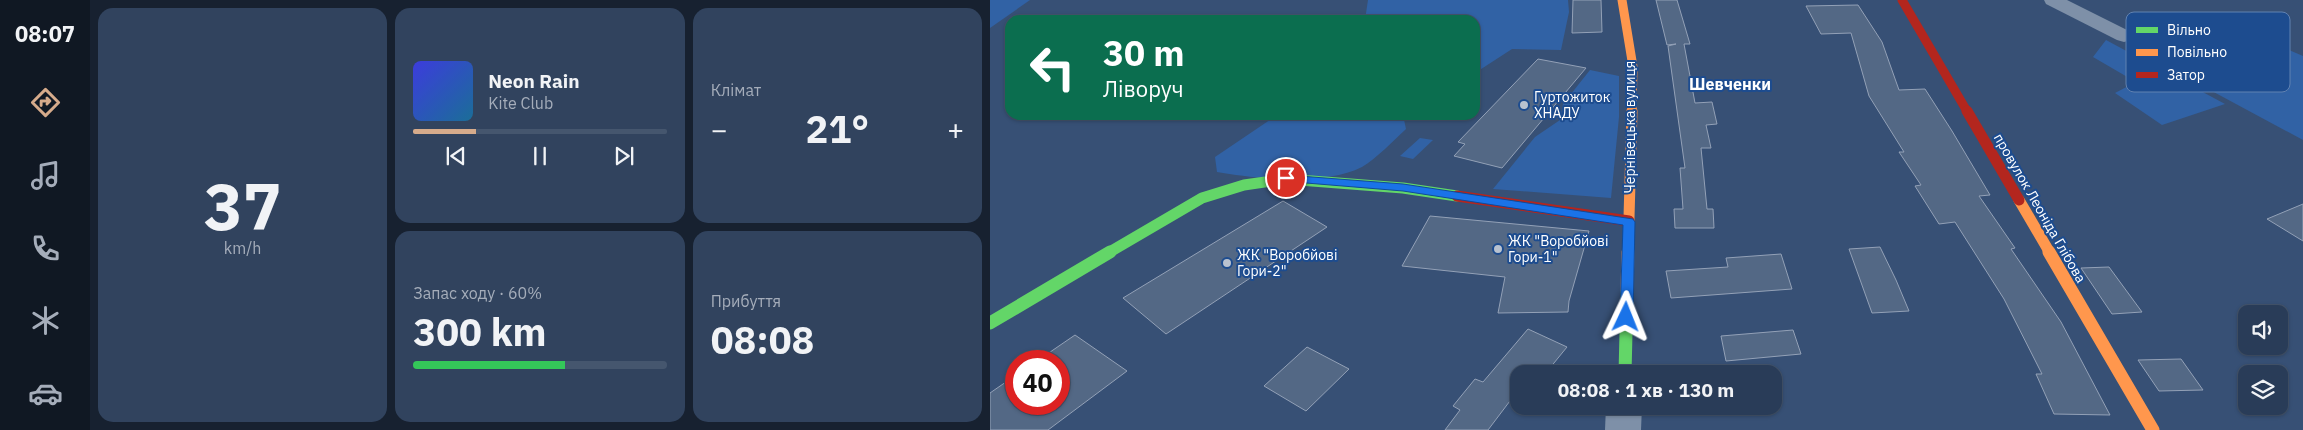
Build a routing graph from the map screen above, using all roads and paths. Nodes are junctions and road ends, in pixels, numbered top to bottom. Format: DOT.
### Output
graph roads {
  1 [pos="1622,0"];
  2 [pos="1902,0"];
  3 [pos="2053,0"];
  4 [pos="2124,36"];
  5 [pos="1629,222"];
  6 [pos="990,323"];
  7 [pos="1625,365"];
  8 [pos="1624,415"];
  9 [pos="1623,430"];
  10 [pos="2154,430"];
  1 -- 5 [label="street, Чернівецька вулиця"];
  2 -- 10 [label="street, провулок Леоніда Глібова"];
  3 -- 4 [label="street"];
  5 -- 6 [label="street"];
  5 -- 7 [label="street, Чернівецька вулиця"];
  8 -- 9 [label="street"];
}
